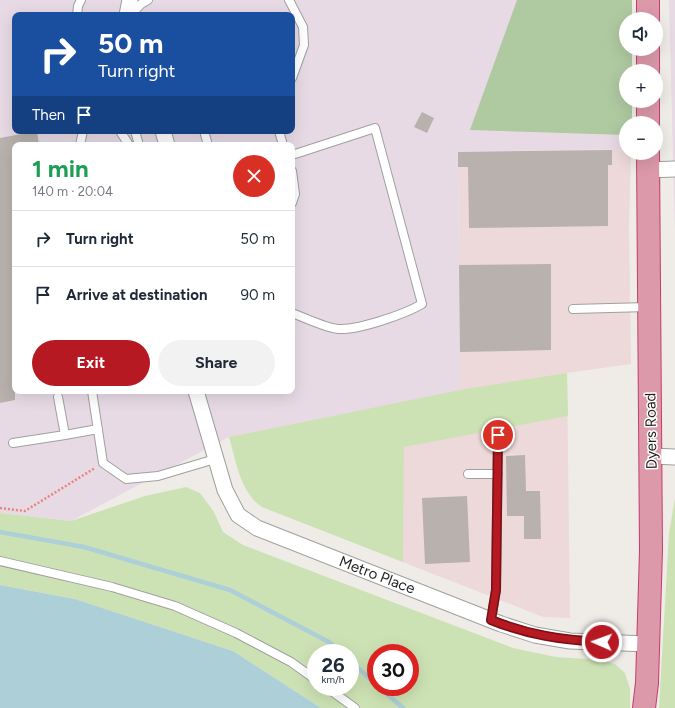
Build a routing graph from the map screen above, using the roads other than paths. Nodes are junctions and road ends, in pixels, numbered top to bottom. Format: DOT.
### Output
graph roads {
  1 [pos="81,0"];
  2 [pos="130,0"];
  3 [pos="148,0"];
  4 [pos="289,0"];
  5 [pos="648,0"];
  6 [pos="77,12"];
  7 [pos="127,12"];
  8 [pos="134,12"];
  9 [pos="295,12"];
  10 [pos="295,12"];
  11 [pos="648,12"];
  12 [pos="295,70"];
  13 [pos="295,154"];
  14 [pos="648,161"];
  15 [pos="675,170"];
  16 [pos="649,307"];
  17 [pos="573,309"];
  18 [pos="295,314"];
  19 [pos="92,394"];
  20 [pos="197,394"];
  21 [pos="58,397"];
  22 [pos="98,429"];
  23 [pos="498,435"];
  24 [pos="65,436"];
  25 [pos="13,443"];
  26 [pos="651,456"];
  27 [pos="675,457"];
  28 [pos="215,459"];
  29 [pos="468,474"];
  30 [pos="498,474"];
  31 [pos="0,561"];
  32 [pos="491,620"];
  33 [pos="649,644"];
  34 [pos="307,674"];
  35 [pos="338,696"];
  36 [pos="355,708"];
  37 [pos="644,708"];
  1 -- 6 [label="lane"];
  2 -- 7 [label="street"];
  3 -- 8 [label="lane"];
  4 -- 10 [label="lane"];
  5 -- 11 [label="highway"];
  9 -- 12 [label="lane"];
  13 -- 18 [label="lane"];
  14 -- 15 [label="street"];
  14 -- 16 [label="highway, Dyers Road"];
  16 -- 17 [label="lane"];
  16 -- 26 [label="highway, Dyers Road"];
  19 -- 22 [label="lane"];
  20 -- 28 [label="street, Metro Place"];
  21 -- 24 [label="lane"];
  22 -- 24 [label="lane"];
  22 -- 28 [label="lane"];
  23 -- 30 [label="lane"];
  24 -- 25 [label="lane"];
  26 -- 27 [label="street"];
  26 -- 33 [label="highway, Dyers Road"];
  28 -- 32 [label="street, Metro Place"];
  29 -- 30 [label="lane"];
  30 -- 32 [label="lane"];
  31 -- 34 [label="lane"];
  32 -- 33 [label="street, Metro Place"];
  33 -- 37 [label="highway, Dyers Road"];
  35 -- 36 [label="lane"];
}
